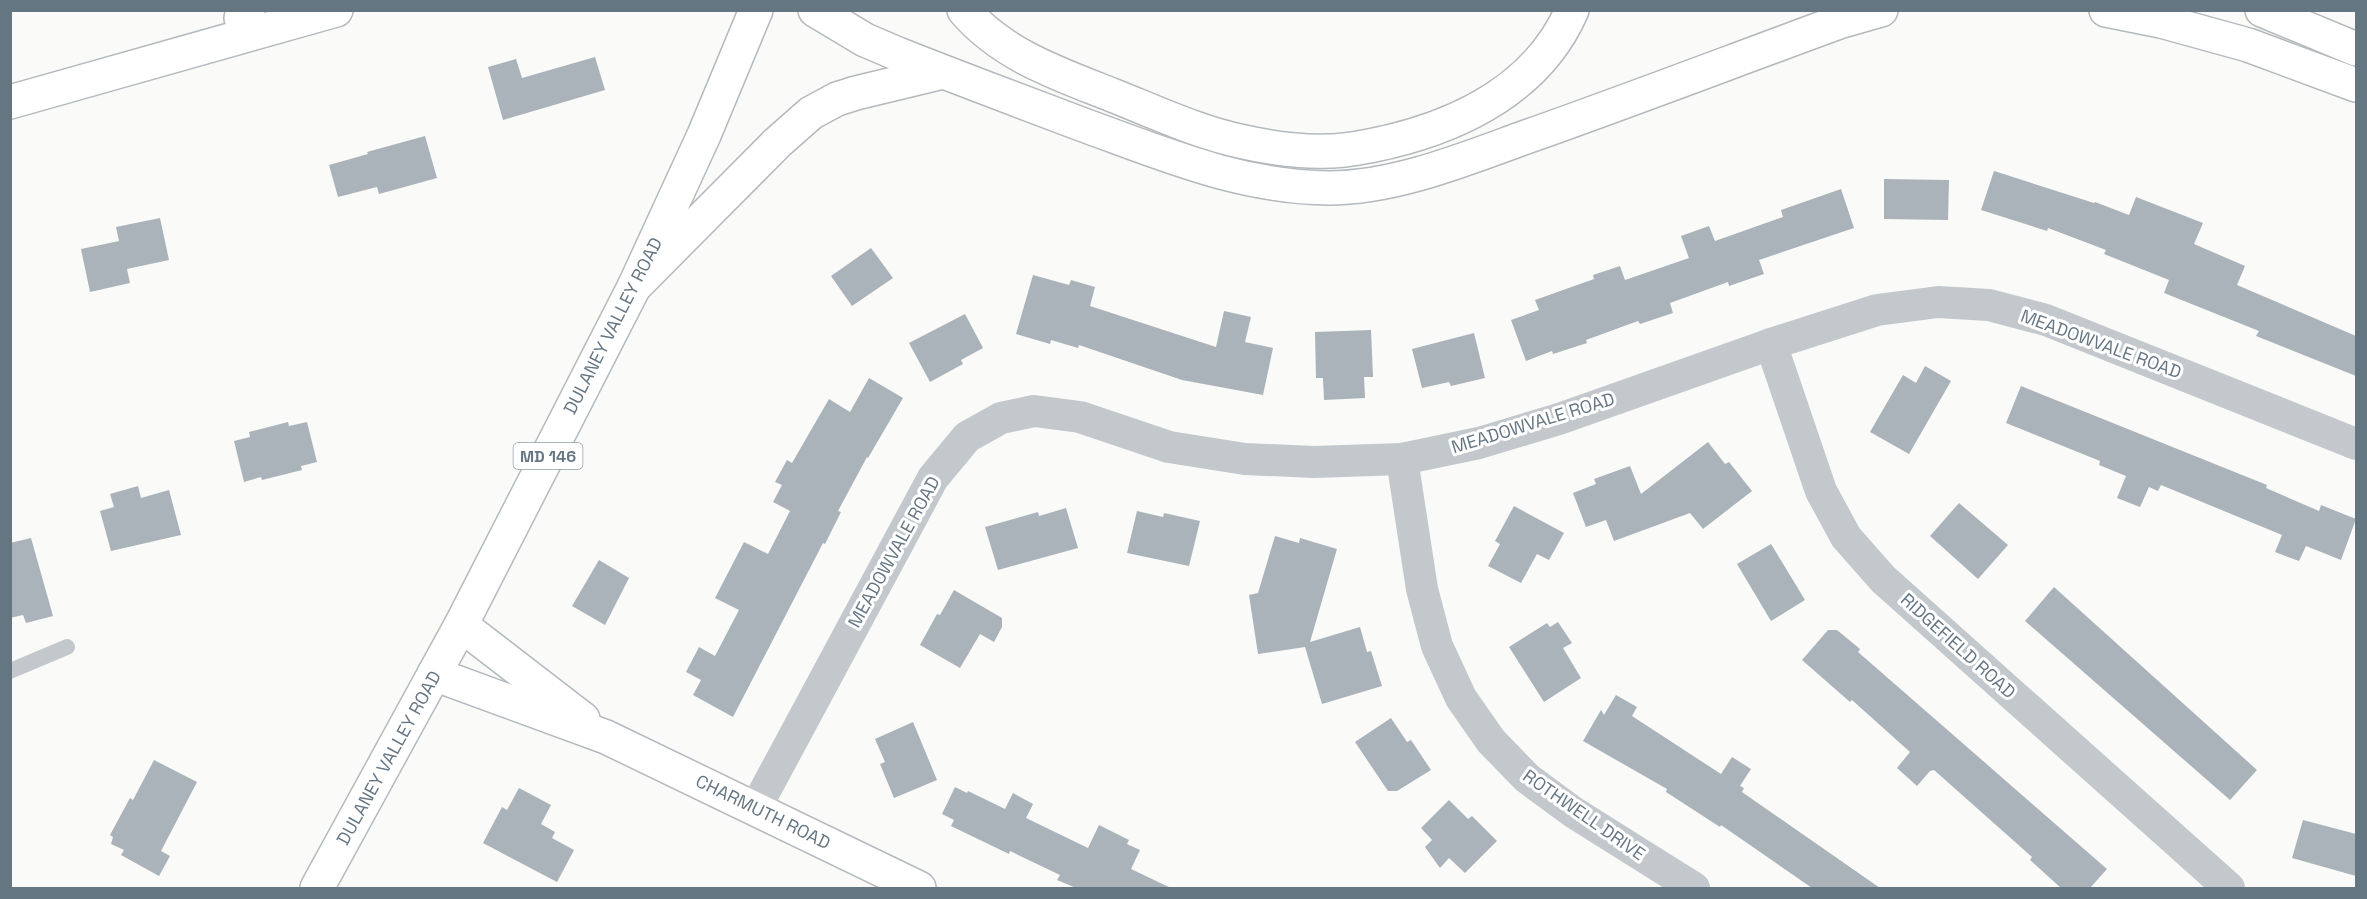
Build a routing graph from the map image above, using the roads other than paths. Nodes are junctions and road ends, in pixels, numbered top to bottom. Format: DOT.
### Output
graph roads {
  1 [pos="336,10"];
  2 [pos="756,10"];
  3 [pos="815,10"];
  4 [pos="964,10"];
  5 [pos="1572,10"];
  6 [pos="1881,10"];
  7 [pos="2106,10"];
  8 [pos="2262,10"];
  9 [pos="249,13"];
  10 [pos="2356,49"];
  11 [pos="143,64"];
  12 [pos="943,72"];
  13 [pos="2356,85"];
  14 [pos="10,102"];
  15 [pos="634,287"];
  16 [pos="1772,344"];
  17 [pos="2356,444"];
  18 [pos="1402,459"];
  19 [pos="461,625"];
  20 [pos="67,647"];
  21 [pos="10,671"];
  22 [pos="434,674"];
  23 [pos="606,737"];
  24 [pos="755,809"];
  25 [pos="317,888"];
  26 [pos="919,888"];
  27 [pos="1694,888"];
  28 [pos="2229,888"];
  1 -- 11 [label="main road"];
  2 -- 15 [label="main road, DULANEY VALLEY ROAD / MD 146"];
  3 -- 12 [label="main road"];
  4 -- 5 [label="main road"];
  6 -- 12 [label="main road"];
  7 -- 13 [label="main road"];
  8 -- 10 [label="main road"];
  9 -- 11 [label="main road"];
  11 -- 14 [label="main road"];
  12 -- 15 [label="main road"];
  15 -- 19 [label="main road, DULANEY VALLEY ROAD / MD 146"];
  16 -- 17 [label="street, MEADOWVALE ROAD"];
  16 -- 18 [label="street, MEADOWVALE ROAD"];
  16 -- 28 [label="street, RIDGEFIELD ROAD"];
  18 -- 24 [label="street, MEADOWVALE ROAD"];
  18 -- 27 [label="street, ROTHWELL DRIVE"];
  19 -- 22 [label="main road, DULANEY VALLEY ROAD / MD 146"];
  19 -- 23 [label="main road, CHARMUTH ROAD"];
  20 -- 21 [label="lane"];
  22 -- 23 [label="main road, CHARMUTH ROAD"];
  22 -- 25 [label="main road, DULANEY VALLEY ROAD / MD 146"];
  23 -- 24 [label="main road, CHARMUTH ROAD"];
  24 -- 26 [label="main road, CHARMUTH ROAD"];
}
